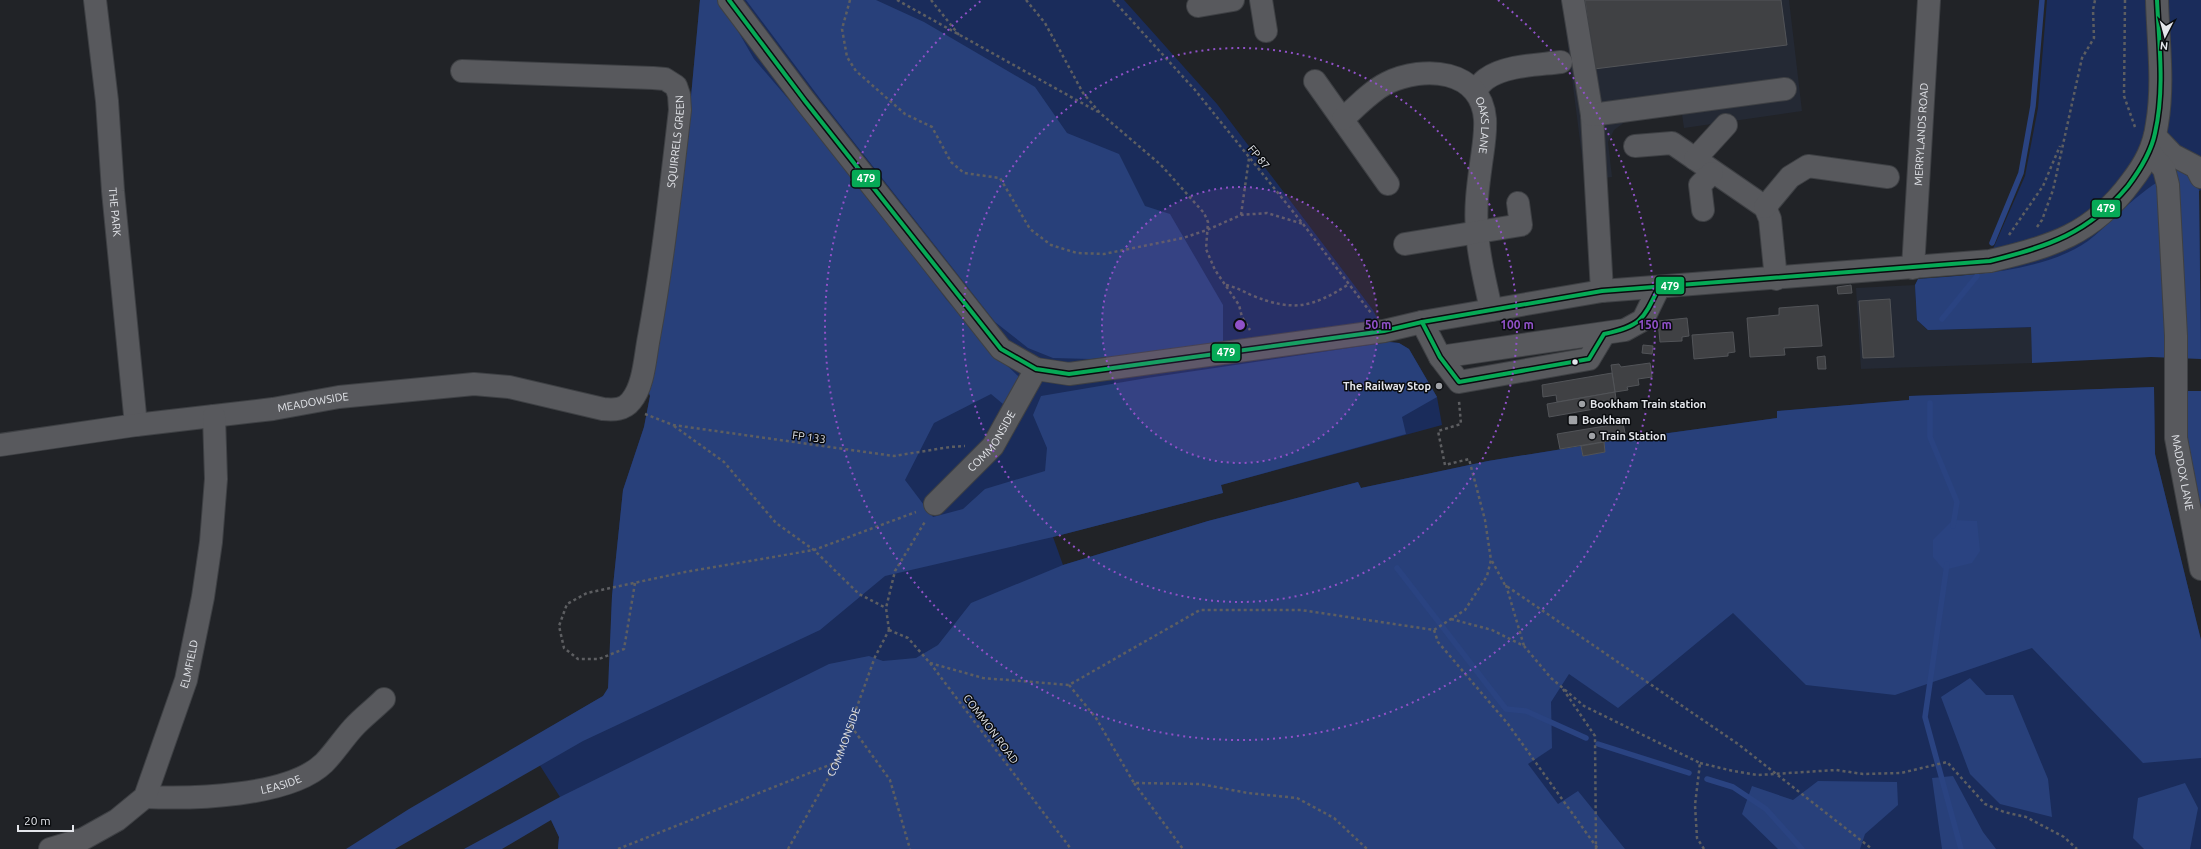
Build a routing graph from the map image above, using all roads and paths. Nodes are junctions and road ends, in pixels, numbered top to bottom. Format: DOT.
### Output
graph roads {
  1 [pos="95,0"];
  2 [pos="729,0"];
  3 [pos="850,0"];
  4 [pos="897,0"];
  5 [pos="931,0"];
  6 [pos="1026,0"];
  7 [pos="1113,0"];
  8 [pos="1233,0"];
  9 [pos="1262,0"];
  10 [pos="1573,0"];
  11 [pos="1930,0"];
  12 [pos="2095,0"];
  13 [pos="2126,0"];
  14 [pos="2157,0"];
  15 [pos="1198,6"];
  16 [pos="1266,31"];
  17 [pos="960,37"];
  18 [pos="1562,62"];
  19 [pos="462,71"];
  20 [pos="1315,81"];
  21 [pos="1785,89"];
  22 [pos="1475,91"];
  23 [pos="1100,113"];
  24 [pos="1592,115"];
  25 [pos="1342,119"];
  26 [pos="1726,125"];
  27 [pos="2063,140"];
  28 [pos="2147,140"];
  29 [pos="1635,146"];
  30 [pos="1249,157"];
  31 [pos="1695,159"];
  32 [pos="1712,173"];
  33 [pos="1888,177"];
  34 [pos="2201,177"];
  35 [pos="1388,184"];
  36 [pos="1518,203"];
  37 [pos="1764,207"];
  38 [pos="1703,210"];
  39 [pos="1242,215"];
  40 [pos="1303,224"];
  41 [pos="1207,230"];
  42 [pos="1477,231"];
  43 [pos="2006,239"];
  44 [pos="2039,239"];
  45 [pos="1405,244"];
  46 [pos="1913,268"];
  47 [pos="1776,279"];
  48 [pos="1225,284"];
  49 [pos="1349,284"];
  50 [pos="1659,287"];
  51 [pos="1602,291"];
  52 [pos="1491,310"];
  53 [pos="1422,322"];
  54 [pos="1384,331"];
  55 [pos="1604,334"];
  56 [pos="1248,350"];
  57 [pos="1440,357"];
  58 [pos="1036,369"];
  59 [pos="1459,382"];
  60 [pos="625,407"];
  61 [pos="214,416"];
  62 [pos="136,425"];
  63 [pos="673,425"];
  64 [pos="0,445"];
  65 [pos="993,446"];
  66 [pos="935,504"];
  67 [pos="814,550"];
  68 [pos="1492,560"];
  69 [pos="2201,569"];
  70 [pos="635,583"];
  71 [pos="1505,585"];
  72 [pos="886,608"];
  73 [pos="1451,618"];
  74 [pos="889,630"];
  75 [pos="1434,630"];
  76 [pos="1524,646"];
  77 [pos="930,663"];
  78 [pos="1069,685"];
  79 [pos="1562,687"];
  80 [pos="384,699"];
  81 [pos="851,725"];
  82 [pos="837,762"];
  83 [pos="1700,763"];
  84 [pos="1775,774"];
  85 [pos="1134,783"];
  86 [pos="145,797"];
  87 [pos="1596,848"];
  88 [pos="50,849"];
  89 [pos="618,849"];
  90 [pos="788,849"];
  91 [pos="910,849"];
  92 [pos="1071,849"];
  93 [pos="1183,849"];
  94 [pos="1367,849"];
  95 [pos="1704,849"];
  96 [pos="1872,849"];
  97 [pos="2077,849"];
  1 -- 62 [label="street, THE PARK"];
  2 -- 58 [label="street"];
  3 -- 41 [label="path"];
  4 -- 17 [label="path"];
  5 -- 17 [label="path"];
  6 -- 23 [label="path"];
  7 -- 30 [label="path, FP 87"];
  8 -- 15 [label="street"];
  9 -- 16 [label="street"];
  10 -- 24 [label="street"];
  11 -- 46 [label="street, MERRYLANDS ROAD"];
  12 -- 27 [label="path"];
  13 -- 28 [label="path"];
  14 -- 28 [label="street"];
  17 -- 23 [label="path"];
  18 -- 22 [label="street"];
  19 -- 60 [label="street, SQUIRRELS GREEN"];
  20 -- 25 [label="street"];
  21 -- 24 [label="street"];
  22 -- 25 [label="street, OAKS LANE"];
  22 -- 42 [label="street, OAKS LANE"];
  23 -- 41 [label="path"];
  24 -- 51 [label="street"];
  25 -- 35 [label="street"];
  26 -- 31 [label="street"];
  27 -- 43 [label="path"];
  27 -- 44 [label="path"];
  28 -- 34 [label="street"];
  28 -- 44 [label="street"];
  28 -- 69 [label="street, MADDOX LANE"];
  29 -- 31 [label="street"];
  30 -- 39 [label="path"];
  30 -- 40 [label="path, FP 87"];
  31 -- 32 [label="street"];
  32 -- 37 [label="street"];
  32 -- 38 [label="street"];
  33 -- 37 [label="street"];
  36 -- 42 [label="street"];
  37 -- 47 [label="street"];
  39 -- 40 [label="path"];
  39 -- 41 [label="path"];
  40 -- 49 [label="path, FP 87"];
  41 -- 48 [label="path"];
  42 -- 45 [label="street"];
  42 -- 52 [label="street, OAKS LANE"];
  44 -- 46 [label="street"];
  46 -- 47 [label="street"];
  47 -- 50 [label="street"];
  48 -- 49 [label="path"];
  48 -- 56 [label="path"];
  49 -- 54 [label="path, FP 87"];
  50 -- 51 [label="street"];
  50 -- 55 [label="street"];
  51 -- 52 [label="street"];
  52 -- 53 [label="street"];
  53 -- 54 [label="street"];
  53 -- 57 [label="street"];
  54 -- 56 [label="street"];
  55 -- 57 [label="street"];
  55 -- 59 [label="street"];
  56 -- 58 [label="street"];
  57 -- 59 [label="street"];
  58 -- 65 [label="street, COMMONSIDE"];
  59 -- 68 [label="path"];
  60 -- 61 [label="street, MEADOWSIDE"];
  60 -- 63 [label="path, FP 133"];
  61 -- 62 [label="street, MEADOWSIDE"];
  61 -- 86 [label="street, ELMFIELD"];
  62 -- 64 [label="street, MEADOWSIDE"];
  63 -- 65 [label="path, FP 133"];
  63 -- 67 [label="path"];
  65 -- 66 [label="street, COMMONSIDE"];
  66 -- 67 [label="path"];
  66 -- 72 [label="path"];
  67 -- 70 [label="path"];
  67 -- 72 [label="path"];
  68 -- 71 [label="path"];
  68 -- 73 [label="path"];
  70 -- 70 [label="path"];
  71 -- 76 [label="path"];
  71 -- 84 [label="path"];
  72 -- 74 [label="path"];
  73 -- 75 [label="path"];
  73 -- 76 [label="path"];
  74 -- 77 [label="path, COMMON ROAD"];
  74 -- 81 [label="path, COMMONSIDE"];
  75 -- 78 [label="path"];
  75 -- 87 [label="path"];
  76 -- 79 [label="path"];
  77 -- 78 [label="path"];
  77 -- 92 [label="path, COMMON ROAD"];
  78 -- 85 [label="path"];
  79 -- 83 [label="path"];
  79 -- 87 [label="path"];
  80 -- 86 [label="street, LEASIDE"];
  81 -- 82 [label="path, COMMONSIDE"];
  81 -- 91 [label="path"];
  82 -- 89 [label="path"];
  82 -- 90 [label="path, COMMONSIDE"];
  83 -- 84 [label="path"];
  83 -- 95 [label="path"];
  84 -- 96 [label="path"];
  84 -- 97 [label="path"];
  85 -- 93 [label="path"];
  85 -- 94 [label="path"];
  86 -- 88 [label="street"];
}
